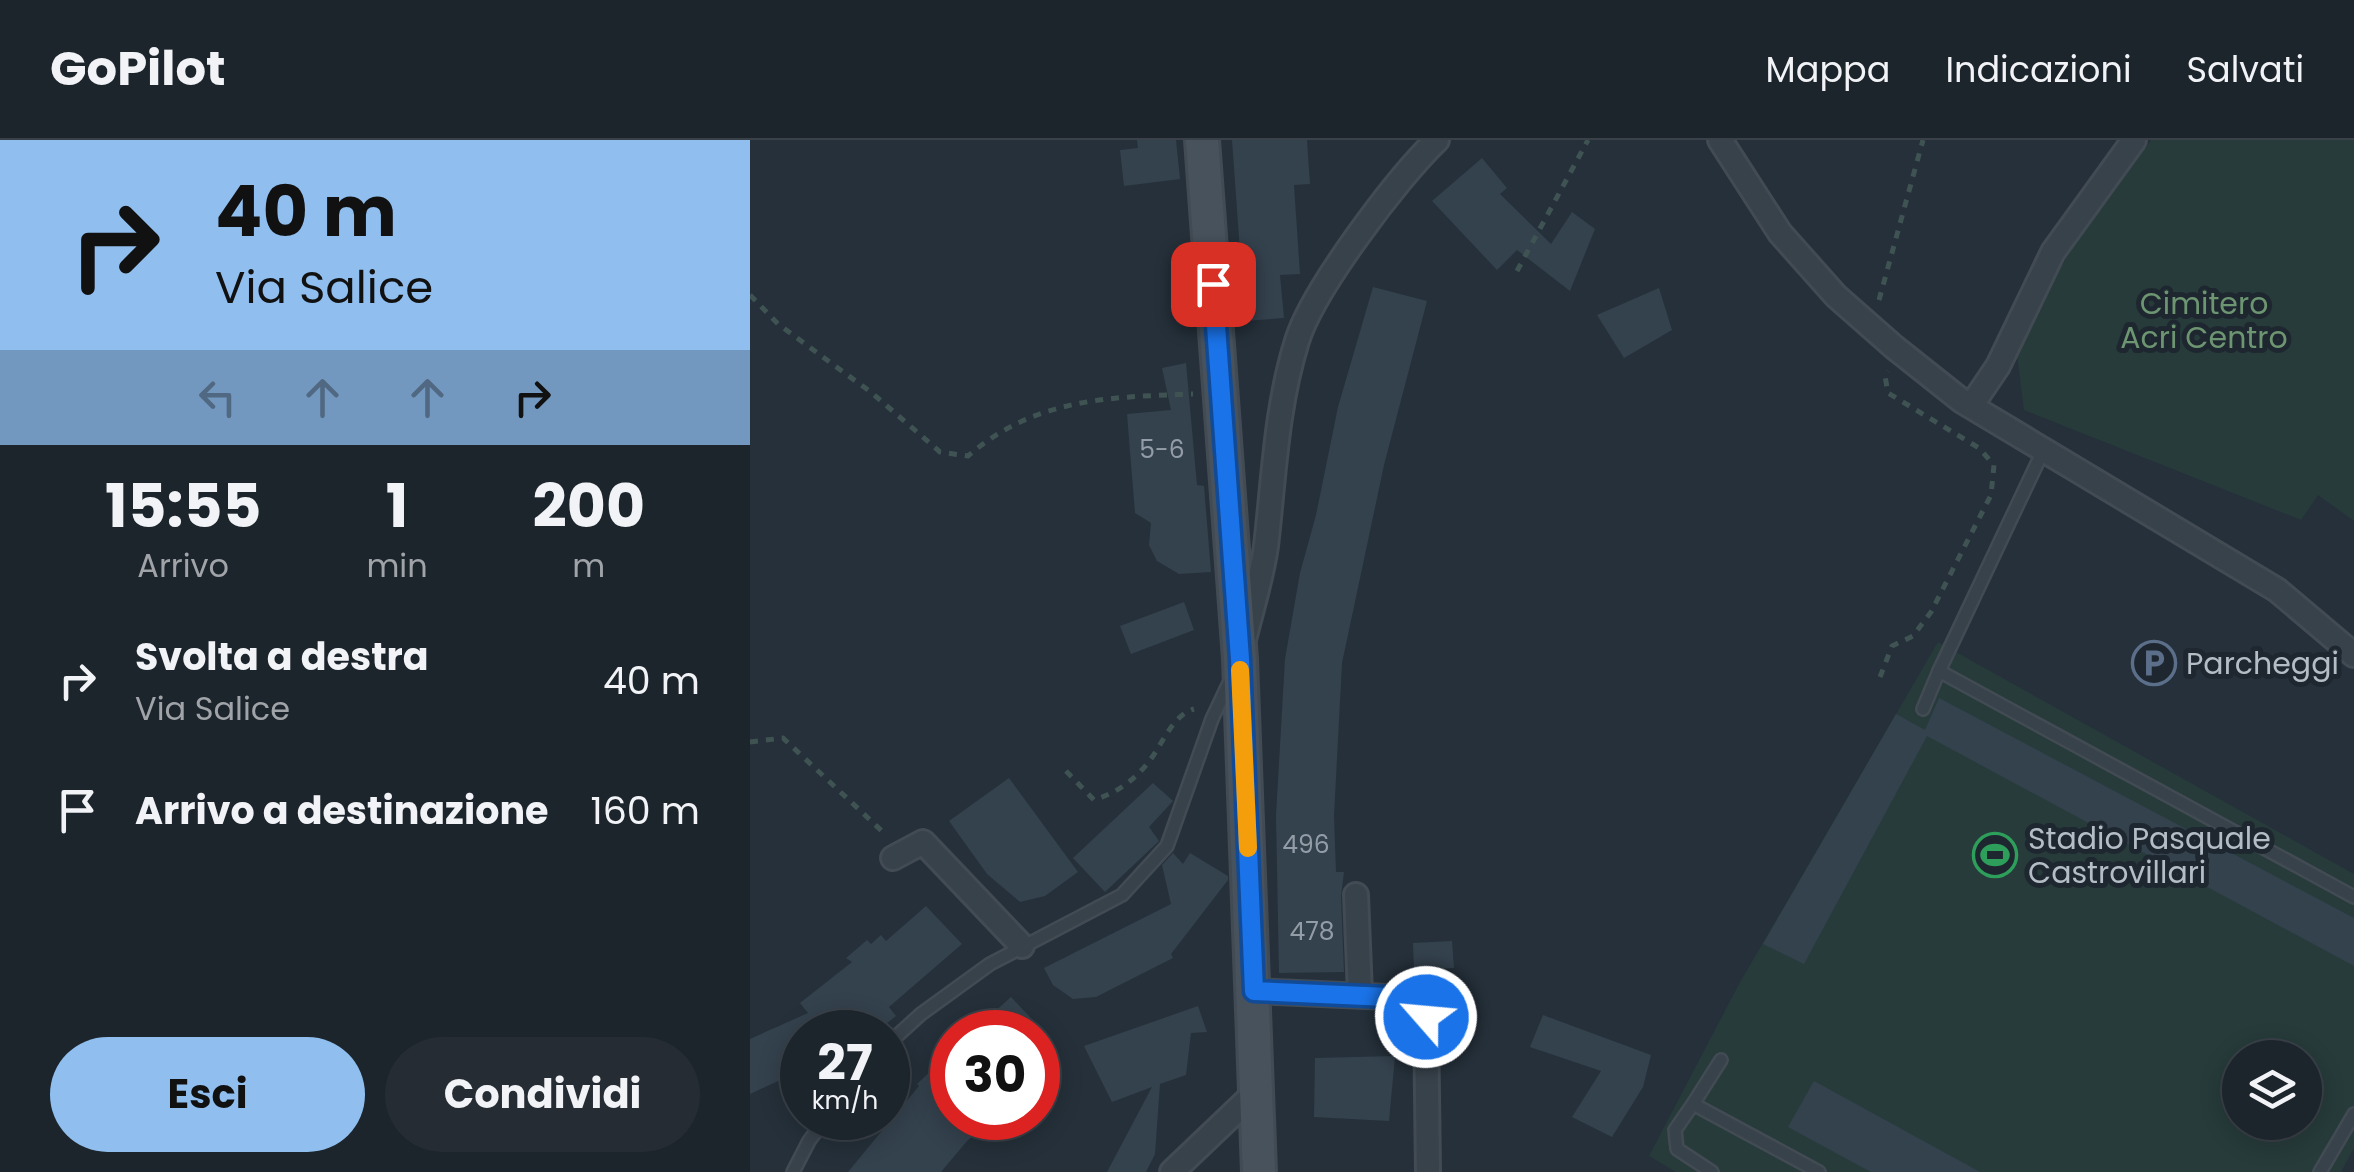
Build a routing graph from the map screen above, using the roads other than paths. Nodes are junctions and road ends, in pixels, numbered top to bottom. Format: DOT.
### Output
graph roads {
  1 [pos="1202,140"];
  2 [pos="1720,140"];
  3 [pos="2134,140"];
  4 [pos="1426,145"];
  5 [pos="1971,406"];
  6 [pos="2043,451"];
  7 [pos="2354,656"];
  8 [pos="1240,659"];
  9 [pos="1939,671"];
  10 [pos="1922,709"];
  11 [pos="899,855"];
  12 [pos="1356,896"];
  13 [pos="2354,896"];
  14 [pos="1022,946"];
  15 [pos="1254,991"];
  16 [pos="1360,994"];
  17 [pos="910,1024"];
  18 [pos="1721,1060"];
  19 [pos="1257,1091"];
  20 [pos="1693,1104"];
  21 [pos="2354,1114"];
  22 [pos="810,1140"];
  23 [pos="793,1172"];
  24 [pos="1172,1172"];
  25 [pos="1259,1172"];
  26 [pos="1428,1172"];
  27 [pos="1712,1172"];
  28 [pos="1819,1172"];
  29 [pos="2320,1172"];
  1 -- 8 [label="main road"];
  2 -- 5 [label="street"];
  3 -- 5 [label="street"];
  4 -- 8 [label="street"];
  5 -- 6 [label="street"];
  6 -- 7 [label="street"];
  6 -- 9 [label="lane"];
  8 -- 14 [label="lane"];
  8 -- 15 [label="main road"];
  9 -- 10 [label="lane"];
  9 -- 13 [label="lane"];
  11 -- 14 [label="street"];
  12 -- 16 [label="street"];
  14 -- 17 [label="lane"];
  15 -- 16 [label="street"];
  15 -- 19 [label="main road"];
  16 -- 26 [label="street"];
  18 -- 20 [label="lane"];
  19 -- 24 [label="street"];
  19 -- 25 [label="main road"];
  20 -- 27 [label="lane"];
  20 -- 28 [label="lane"];
  21 -- 29 [label="lane"];
  22 -- 23 [label="lane"];
}
